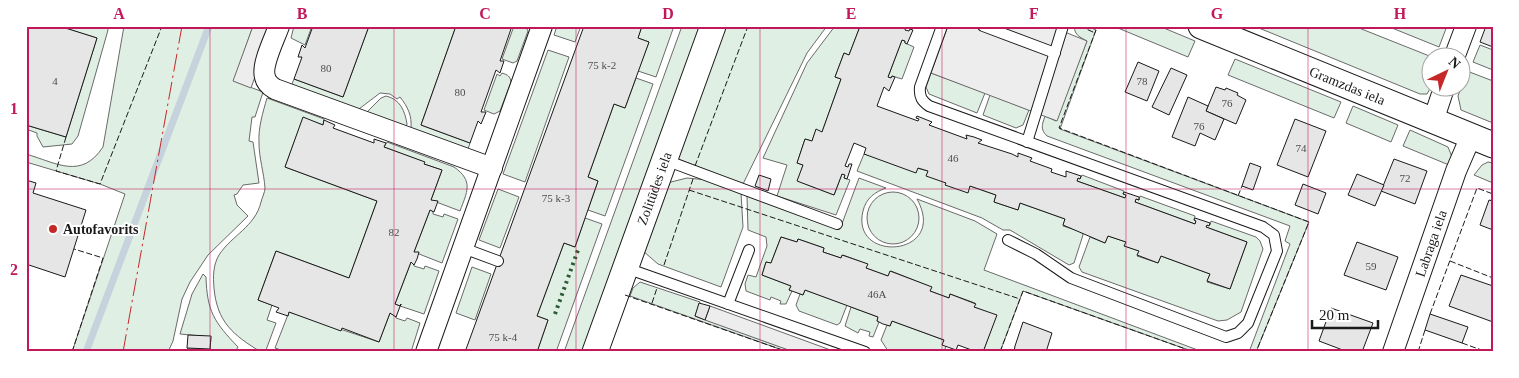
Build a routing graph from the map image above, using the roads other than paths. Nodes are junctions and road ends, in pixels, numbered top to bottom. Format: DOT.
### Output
graph roads {
  1 [pos="279,26"];
  2 [pos="542,26"];
  3 [pos="713,26"];
  4 [pos="942,26"];
  5 [pos="983,26"];
  6 [pos="1063,26"];
  7 [pos="1201,26"];
  8 [pos="1466,26"];
  9 [pos="1458,48"];
  10 [pos="1055,53"];
  11 [pos="1440,98"];
  12 [pos="1432,120"];
  13 [pos="1482,141"];
  14 [pos="1027,142"];
  15 [pos="665,160"];
  16 [pos="492,168"];
  17 [pos="837,224"];
  18 [pos="1008,240"];
  19 [pos="463,248"];
  20 [pos="749,250"];
  21 [pos="498,260"];
  22 [pos="626,268"];
  23 [pos="728,304"];
  24 [pos="426,352"];
  25 [pos="595,352"];
  26 [pos="865,352"];
  27 [pos="1393,352"];
  1 -- 16 [label="street"];
  2 -- 16 [label="street"];
  3 -- 15 [label="street, Zolitūdes iela"];
  4 -- 14 [label="lane"];
  5 -- 10 [label="lane"];
  6 -- 10 [label="lane"];
  7 -- 12 [label="street, Gramzdas iela"];
  8 -- 9 [label="street"];
  10 -- 14 [label="lane"];
  11 -- 12 [label="street"];
  12 -- 13 [label="street, Gramzdas iela"];
  13 -- 27 [label="street, Labraga iela"];
  14 -- 18 [label="lane"];
  15 -- 17 [label="lane"];
  15 -- 22 [label="street, Zolitūdes iela"];
  16 -- 19 [label="street"];
  19 -- 21 [label="lane"];
  19 -- 24 [label="street"];
  20 -- 23 [label="lane"];
  22 -- 23 [label="lane"];
  22 -- 25 [label="street, Zolitūdes iela"];
  23 -- 26 [label="lane"];
}
